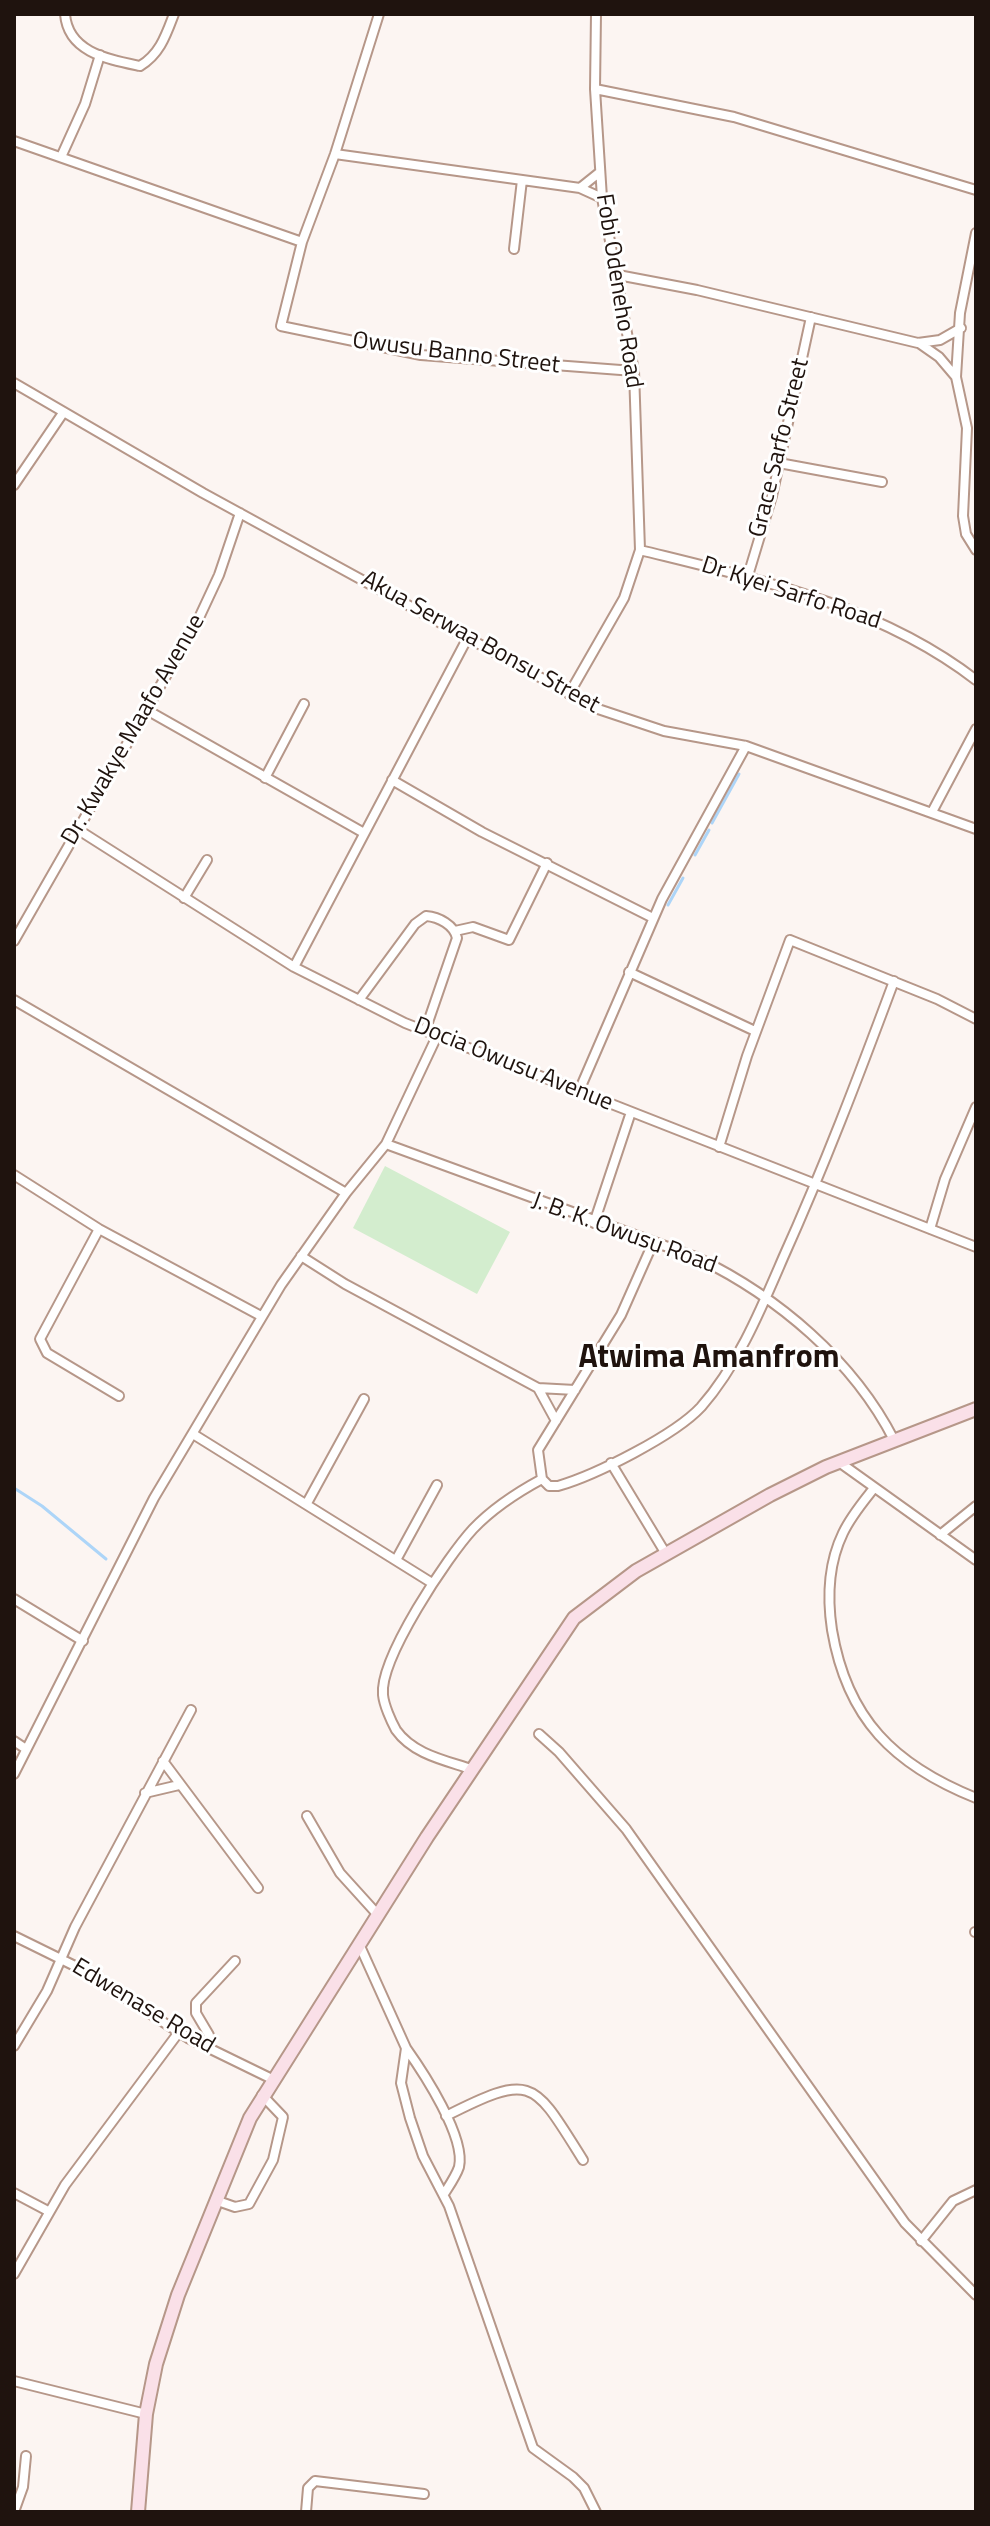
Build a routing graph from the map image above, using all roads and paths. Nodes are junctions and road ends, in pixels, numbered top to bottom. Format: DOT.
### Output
graph roads {
  1 [pos="65,14"];
  2 [pos="174,14"];
  3 [pos="379,14"];
  4 [pos="596,14"];
  5 [pos="100,55"];
  6 [pos="595,89"];
  7 [pos="14,141"];
  8 [pos="335,154"];
  9 [pos="61,157"];
  10 [pos="600,172"];
  11 [pos="522,180"];
  12 [pos="580,188"];
  13 [pos="976,190"];
  14 [pos="602,198"];
  15 [pos="976,233"];
  16 [pos="302,242"];
  17 [pos="514,249"];
  18 [pos="618,275"];
  19 [pos="811,317"];
  20 [pos="961,328"];
  21 [pos="918,343"];
  22 [pos="634,371"];
  23 [pos="956,377"];
  24 [pos="14,383"];
  25 [pos="63,413"];
  26 [pos="779,463"];
  27 [pos="882,482"];
  28 [pos="14,485"];
  29 [pos="240,513"];
  30 [pos="640,550"];
  31 [pos="976,550"];
  32 [pos="747,579"];
  33 [pos="468,637"];
  34 [pos="976,680"];
  35 [pos="569,694"];
  36 [pos="304,704"];
  37 [pos="145,709"];
  38 [pos="976,729"];
  39 [pos="746,746"];
  40 [pos="265,778"];
  41 [pos="392,780"];
  42 [pos="932,812"];
  43 [pos="77,829"];
  44 [pos="976,829"];
  45 [pos="364,833"];
  46 [pos="207,860"];
  47 [pos="547,863"];
  48 [pos="184,898"];
  49 [pos="653,918"];
  50 [pos="455,931"];
  51 [pos="14,941"];
  52 [pos="294,967"];
  53 [pos="629,972"];
  54 [pos="894,981"];
  55 [pos="14,1000"];
  56 [pos="359,1000"];
  57 [pos="976,1019"];
  58 [pos="425,1031"];
  59 [pos="755,1031"];
  60 [pos="437,1036"];
  61 [pos="579,1091"];
  62 [pos="976,1107"];
  63 [pos="631,1112"];
  64 [pos="386,1144"];
  65 [pos="719,1147"];
  66 [pos="14,1175"];
  67 [pos="816,1184"];
  68 [pos="346,1193"];
  69 [pos="594,1223"];
  70 [pos="99,1229"];
  71 [pos="930,1229"];
  72 [pos="653,1243"];
  73 [pos="976,1247"];
  74 [pos="301,1256"];
  75 [pos="766,1298"];
  76 [pos="261,1316"];
  77 [pos="538,1388"];
  78 [pos="575,1390"];
  79 [pos="119,1396"];
  80 [pos="364,1399"];
  81 [pos="976,1409"];
  82 [pos="556,1421"];
  83 [pos="193,1434"];
  84 [pos="894,1440"];
  85 [pos="839,1462"];
  86 [pos="611,1463"];
  87 [pos="542,1479"];
  88 [pos="437,1485"];
  89 [pos="874,1488"];
  90 [pos="307,1503"];
  91 [pos="976,1506"];
  92 [pos="940,1535"];
  93 [pos="666,1554"];
  94 [pos="396,1560"];
  95 [pos="976,1560"];
  96 [pos="432,1583"];
  97 [pos="14,1599"];
  98 [pos="83,1641"];
  99 [pos="191,1710"];
  100 [pos="539,1734"];
  101 [pos="14,1741"];
  102 [pos="26,1749"];
  103 [pos="163,1761"];
  104 [pos="471,1769"];
  105 [pos="14,1774"];
  106 [pos="179,1785"];
  107 [pos="145,1793"];
  108 [pos="976,1798"];
  109 [pos="307,1816"];
  110 [pos="258,1888"];
  111 [pos="378,1915"];
  112 [pos="14,1936"];
  113 [pos="359,1944"];
  114 [pos="60,1958"];
  115 [pos="235,1961"];
  116 [pos="179,2032"];
  117 [pos="14,2046"];
  118 [pos="206,2046"];
  119 [pos="406,2048"];
  120 [pos="272,2079"];
  121 [pos="262,2095"];
  122 [pos="446,2116"];
  123 [pos="583,2160"];
  124 [pos="976,2190"];
  125 [pos="14,2193"];
  126 [pos="444,2194"];
  127 [pos="215,2200"];
  128 [pos="48,2211"];
  129 [pos="921,2241"];
  130 [pos="14,2274"];
  131 [pos="976,2295"];
  132 [pos="14,2381"];
  133 [pos="146,2414"];
  134 [pos="26,2456"];
  135 [pos="424,2494"];
  136 [pos="14,2512"];
  137 [pos="138,2512"];
  138 [pos="306,2512"];
  139 [pos="596,2512"];
  1 -- 5 [label="street"];
  2 -- 5 [label="street"];
  3 -- 8 [label="street"];
  4 -- 6 [label="street, Fobi Odeneho Road"];
  5 -- 9 [label="street"];
  6 -- 10 [label="street, Fobi Odeneho Road"];
  6 -- 13 [label="street"];
  7 -- 9 [label="street"];
  8 -- 11 [label="street"];
  8 -- 16 [label="street"];
  9 -- 16 [label="street"];
  10 -- 12 [label="street"];
  10 -- 14 [label="street, Fobi Odeneho Road"];
  11 -- 12 [label="street"];
  11 -- 17 [label="street"];
  12 -- 14 [label="street"];
  14 -- 18 [label="street, Fobi Odeneho Road"];
  15 -- 20 [label="street"];
  16 -- 22 [label="street, Owusu Banno Street"];
  18 -- 19 [label="street"];
  18 -- 22 [label="street, Fobi Odeneho Road"];
  19 -- 21 [label="street"];
  19 -- 26 [label="street, Grace Sarfo Street"];
  20 -- 21 [label="street"];
  20 -- 23 [label="street"];
  21 -- 23 [label="street"];
  22 -- 30 [label="street, Fobi Odeneho Road"];
  23 -- 31 [label="street"];
  24 -- 25 [label="street, Akua Serwaa Bonsu Street"];
  25 -- 28 [label="street"];
  25 -- 29 [label="street, Akua Serwaa Bonsu Street"];
  26 -- 27 [label="street"];
  26 -- 32 [label="street, Grace Sarfo Street"];
  29 -- 33 [label="street, Akua Serwaa Bonsu Street"];
  29 -- 37 [label="street, Dr. Kwakye Maafo Avenue"];
  30 -- 32 [label="street, Dr Kyei Sarfo Road"];
  30 -- 35 [label="street, Fobi Odeneho Road"];
  32 -- 34 [label="street, Dr Kyei Sarfo Road"];
  33 -- 35 [label="street, Akua Serwaa Bonsu Street"];
  33 -- 41 [label="street"];
  35 -- 39 [label="street, Akua Serwaa Bonsu Street"];
  36 -- 40 [label="street"];
  37 -- 40 [label="street"];
  37 -- 43 [label="street, Dr. Kwakye Maafo Avenue"];
  38 -- 42 [label="street"];
  39 -- 42 [label="street, Akua Serwaa Bonsu Street"];
  39 -- 49 [label="street"];
  40 -- 45 [label="street"];
  41 -- 45 [label="street"];
  41 -- 47 [label="street"];
  42 -- 44 [label="street, Akua Serwaa Bonsu Street"];
  43 -- 48 [label="street, Docia Owusu Avenue"];
  43 -- 51 [label="street, Dr. Kwakye Maafo Avenue"];
  45 -- 52 [label="street"];
  46 -- 48 [label="street"];
  47 -- 49 [label="street"];
  47 -- 50 [label="street"];
  48 -- 52 [label="street, Docia Owusu Avenue"];
  49 -- 53 [label="street"];
  50 -- 56 [label="street"];
  50 -- 58 [label="street"];
  52 -- 56 [label="street, Docia Owusu Avenue"];
  53 -- 59 [label="street"];
  53 -- 61 [label="street"];
  54 -- 57 [label="street"];
  54 -- 59 [label="street"];
  54 -- 67 [label="street"];
  55 -- 68 [label="street"];
  56 -- 58 [label="street, Docia Owusu Avenue"];
  58 -- 60 [label="street, Docia Owusu Avenue"];
  59 -- 65 [label="street"];
  60 -- 61 [label="street, Docia Owusu Avenue"];
  60 -- 64 [label="street"];
  61 -- 63 [label="street, Docia Owusu Avenue"];
  62 -- 71 [label="street"];
  63 -- 65 [label="street, Docia Owusu Avenue"];
  63 -- 69 [label="street"];
  64 -- 68 [label="street"];
  64 -- 69 [label="street, J. B. K. Owusu Road"];
  65 -- 67 [label="street, Docia Owusu Avenue"];
  66 -- 70 [label="street"];
  67 -- 71 [label="street, Docia Owusu Avenue"];
  67 -- 75 [label="street"];
  68 -- 74 [label="street"];
  69 -- 72 [label="street, J. B. K. Owusu Road"];
  70 -- 76 [label="street"];
  70 -- 79 [label="street"];
  71 -- 73 [label="street, Docia Owusu Avenue"];
  72 -- 75 [label="street, J. B. K. Owusu Road"];
  72 -- 78 [label="street"];
  74 -- 76 [label="street"];
  74 -- 77 [label="street"];
  75 -- 84 [label="street, J. B. K. Owusu Road"];
  75 -- 86 [label="street"];
  76 -- 83 [label="street"];
  77 -- 78 [label="street"];
  77 -- 82 [label="street"];
  78 -- 82 [label="street"];
  80 -- 90 [label="street"];
  81 -- 84 [label="street"];
  82 -- 87 [label="street"];
  83 -- 90 [label="street"];
  83 -- 98 [label="street"];
  84 -- 85 [label="street"];
  85 -- 89 [label="street"];
  85 -- 93 [label="street"];
  86 -- 87 [label="street"];
  86 -- 93 [label="street"];
  87 -- 96 [label="street"];
  88 -- 94 [label="street"];
  89 -- 92 [label="street"];
  89 -- 108 [label="street"];
  90 -- 94 [label="street"];
  91 -- 92 [label="street"];
  92 -- 95 [label="street"];
  93 -- 104 [label="street"];
  94 -- 96 [label="street"];
  96 -- 104 [label="street"];
  97 -- 98 [label="street"];
  98 -- 102 [label="street"];
  99 -- 103 [label="street"];
  100 -- 129 [label="street"];
  101 -- 102 [label="street"];
  102 -- 105 [label="street"];
  103 -- 106 [label="street"];
  103 -- 107 [label="street"];
  104 -- 111 [label="street"];
  106 -- 107 [label="street"];
  106 -- 110 [label="street"];
  107 -- 114 [label="street"];
  109 -- 111 [label="street"];
  111 -- 113 [label="street"];
  112 -- 114 [label="street, Edwenase Road"];
  113 -- 119 [label="street"];
  113 -- 120 [label="street"];
  114 -- 116 [label="street, Edwenase Road"];
  114 -- 117 [label="street"];
  115 -- 118 [label="street"];
  116 -- 118 [label="street, Edwenase Road"];
  116 -- 128 [label="street"];
  118 -- 120 [label="street, Edwenase Road"];
  119 -- 122 [label="street"];
  119 -- 126 [label="street"];
  120 -- 121 [label="street"];
  121 -- 127 [label="street"];
  121 -- 127 [label="street"];
  122 -- 123 [label="street"];
  122 -- 126 [label="street"];
  124 -- 129 [label="street"];
  125 -- 128 [label="street"];
  126 -- 139 [label="street"];
  127 -- 133 [label="street"];
  128 -- 130 [label="street"];
  129 -- 131 [label="street"];
  132 -- 133 [label="street"];
  133 -- 137 [label="street"];
  134 -- 136 [label="street"];
  135 -- 138 [label="street"];
}
